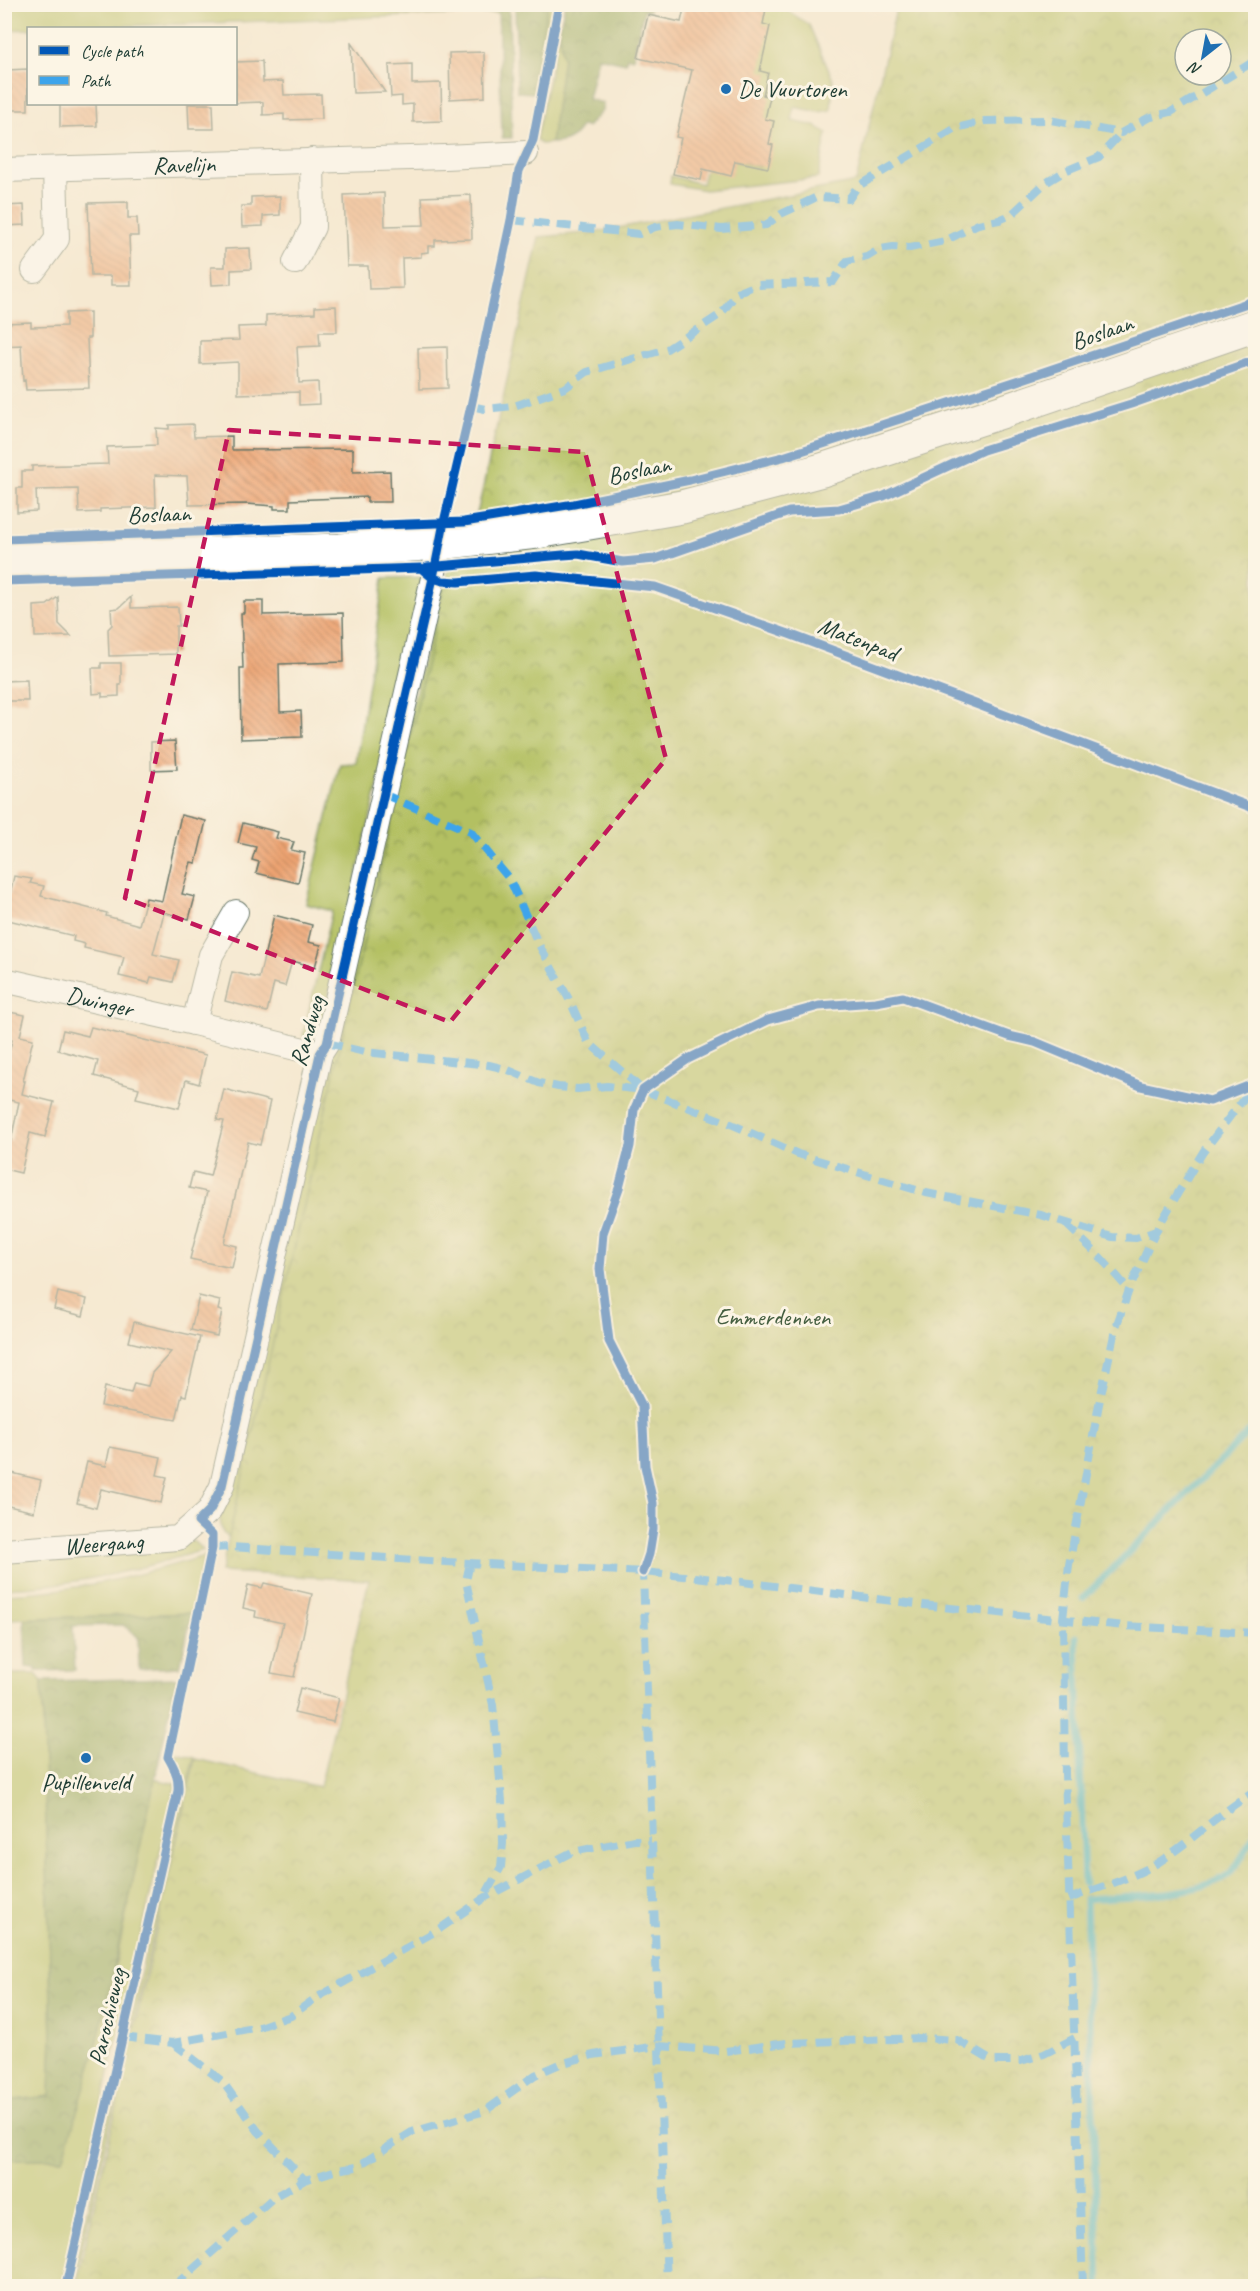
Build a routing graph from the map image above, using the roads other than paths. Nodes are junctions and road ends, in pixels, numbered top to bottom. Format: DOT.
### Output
graph roads {
  1 [pos="526,153"];
  2 [pos="312,160"];
  3 [pos="55,169"];
  4 [pos="4,170"];
  5 [pos="295,262"];
  6 [pos="34,270"];
  7 [pos="1256,325"];
  8 [pos="439,543"];
  9 [pos="4,561"];
  10 [pos="236,912"];
  11 [pos="4,980"];
  12 [pos="194,1023"];
  13 [pos="320,1054"];
  14 [pos="198,1522"];
  15 [pos="4,1551"];
  1 -- 2 [label="street, Ravelijn"];
  2 -- 3 [label="street, Ravelijn"];
  2 -- 5 [label="street"];
  3 -- 4 [label="street, Ravelijn"];
  3 -- 6 [label="street"];
  7 -- 8 [label="main road, Boslaan"];
  8 -- 9 [label="main road, Boslaan"];
  8 -- 13 [label="street, Randweg"];
  10 -- 12 [label="street"];
  11 -- 12 [label="street, Dwinger"];
  12 -- 13 [label="street, Dwinger"];
  13 -- 14 [label="street, Randweg"];
  14 -- 15 [label="street, Weergang"];
}
